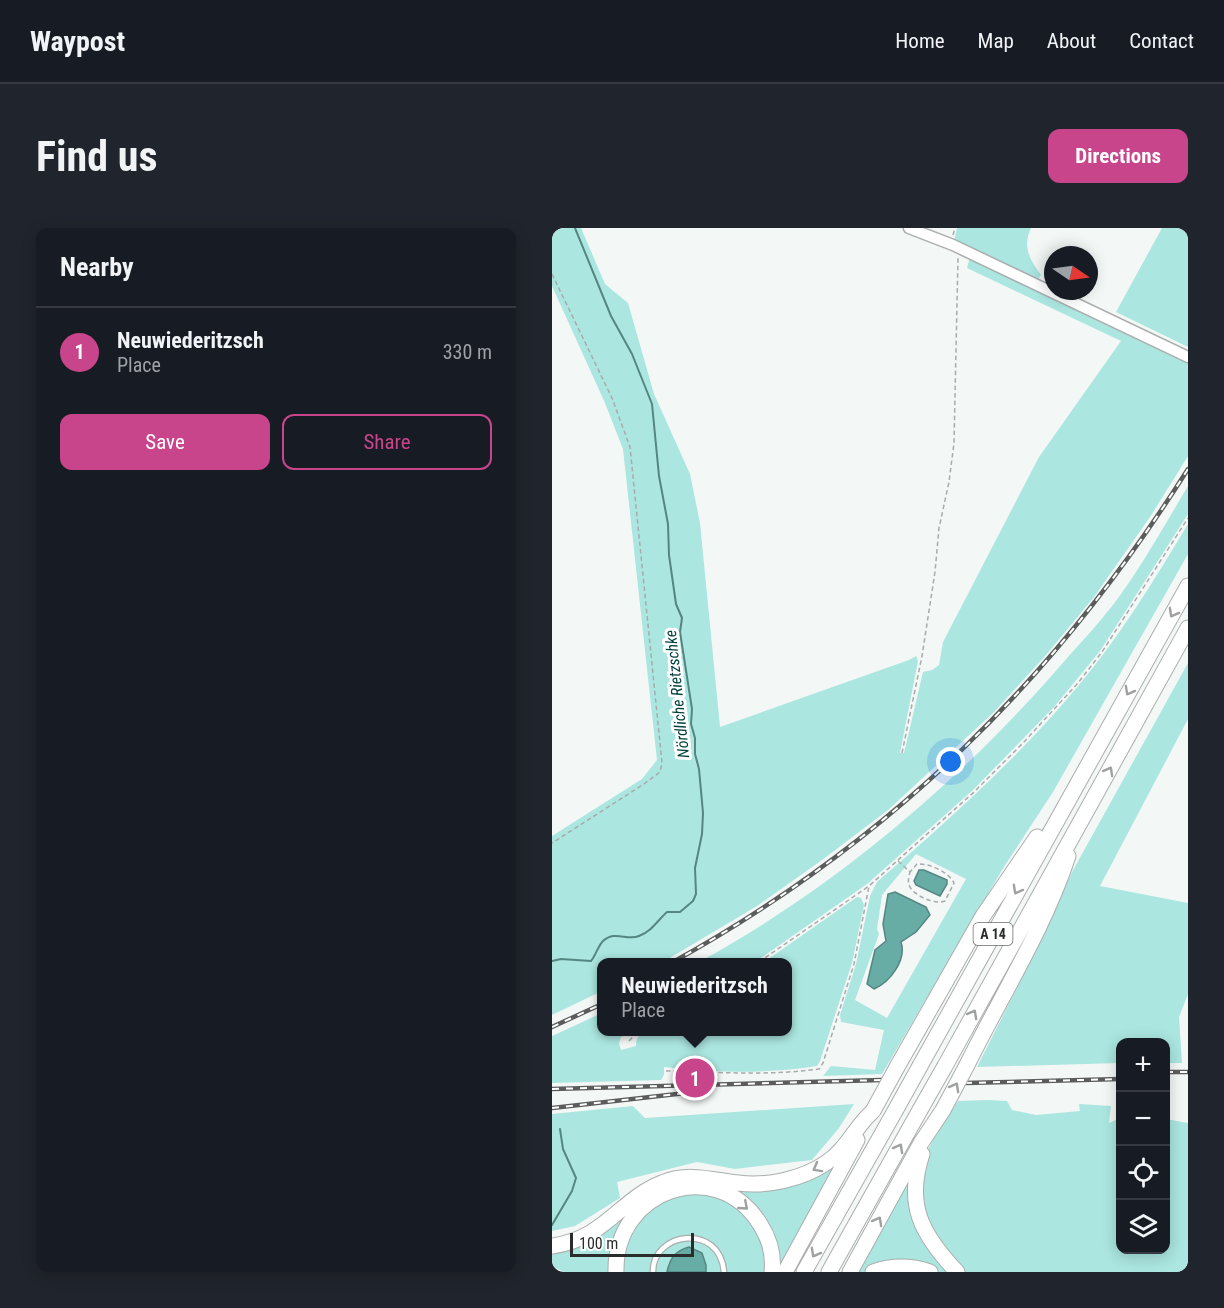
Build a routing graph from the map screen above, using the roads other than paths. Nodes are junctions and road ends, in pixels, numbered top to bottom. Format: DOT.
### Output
graph roads {
  1 [pos="909,228"];
  2 [pos="1188,357"];
  3 [pos="1188,586"];
  4 [pos="1188,628"];
  5 [pos="1066,803"];
  6 [pos="1080,822"];
  7 [pos="943,1110"];
  8 [pos="873,1112"];
  9 [pos="552,1246"];
  10 [pos="616,1272"];
  11 [pos="654,1272"];
  12 [pos="724,1272"];
  13 [pos="772,1272"];
  14 [pos="785,1272"];
  15 [pos="804,1272"];
  16 [pos="829,1272"];
  17 [pos="850,1272"];
  18 [pos="873,1272"];
  19 [pos="930,1272"];
  20 [pos="957,1272"];
  1 -- 2 [label="street"];
  3 -- 5 [label="highway, A 14, one-way"];
  6 -- 4 [label="highway, A 14, one-way"];
  5 -- 8 [label="highway, bridge"];
  5 -- 15 [label="highway, A 14, one-way, bridge"];
  7 -- 6 [label="highway, one-way, bridge"];
  16 -- 6 [label="highway, A 14, one-way, bridge"];
  17 -- 7 [label="highway, one-way"];
  7 -- 20 [label="highway"];
  8 -- 9 [label="highway, one-way"];
  8 -- 14 [label="highway"];
  10 -- 13 [label="highway, one-way"];
  11 -- 12 [label="lane"];
  18 -- 19 [label="highway"];
}
